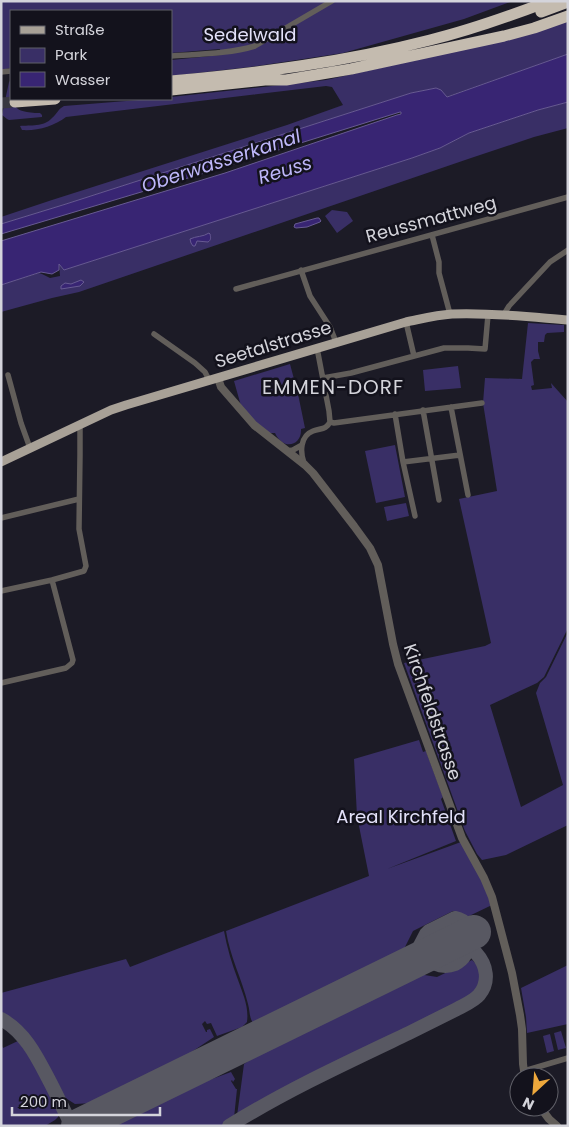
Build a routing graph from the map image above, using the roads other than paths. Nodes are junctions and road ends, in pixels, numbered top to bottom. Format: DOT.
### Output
graph roads {
  1 [pos="332,1"];
  2 [pos="549,1"];
  3 [pos="568,2"];
  4 [pos="568,16"];
  5 [pos="172,56"];
  6 [pos="265,80"];
  7 [pos="172,82"];
  8 [pos="172,90"];
  9 [pos="42,100"];
  10 [pos="15,102"];
  11 [pos="568,197"];
  12 [pos="432,234"];
  13 [pos="568,250"];
  14 [pos="301,270"];
  15 [pos="236,289"];
  16 [pos="450,314"];
  17 [pos="488,315"];
  18 [pos="503,316"];
  19 [pos="568,320"];
  20 [pos="406,322"];
  21 [pos="154,334"];
  22 [pos="336,342"];
  23 [pos="317,348"];
  24 [pos="414,356"];
  25 [pos="8,375"];
  26 [pos="323,378"];
  27 [pos="213,379"];
  28 [pos="482,403"];
  29 [pos="451,407"];
  30 [pos="423,410"];
  31 [pos="395,414"];
  32 [pos="330,422"];
  33 [pos="80,425"];
  34 [pos="302,445"];
  35 [pos="30,448"];
  36 [pos="287,451"];
  37 [pos="460,455"];
  38 [pos="431,459"];
  39 [pos="1,462"];
  40 [pos="403,462"];
  41 [pos="305,465"];
  42 [pos="468,495"];
  43 [pos="80,499"];
  44 [pos="440,500"];
  45 [pos="414,516"];
  46 [pos="1,518"];
  47 [pos="52,580"];
  48 [pos="1,591"];
  49 [pos="1,683"];
  50 [pos="568,1058"];
  51 [pos="525,1067"];
  52 [pos="544,1067"];
  53 [pos="548,1117"];
  54 [pos="557,1126"];
  1 -- 5 [label="street"];
  2 -- 7 [label="highway"];
  3 -- 6 [label="highway"];
  4 -- 6 [label="highway"];
  6 -- 8 [label="highway"];
  9 -- 10 [label="highway"];
  11 -- 12 [label="street, Reussmattweg"];
  12 -- 14 [label="street, Reussmattweg"];
  12 -- 16 [label="street"];
  13 -- 18 [label="street"];
  14 -- 15 [label="street, Reussmattweg"];
  14 -- 22 [label="street"];
  16 -- 17 [label="main road, Seetalstrasse"];
  16 -- 20 [label="main road, Seetalstrasse"];
  17 -- 18 [label="main road, Seetalstrasse"];
  17 -- 24 [label="street"];
  18 -- 19 [label="main road, Seetalstrasse"];
  20 -- 22 [label="main road, Seetalstrasse"];
  20 -- 24 [label="street"];
  21 -- 27 [label="street"];
  22 -- 23 [label="main road, Seetalstrasse"];
  23 -- 26 [label="street"];
  23 -- 27 [label="main road, Seetalstrasse"];
  24 -- 26 [label="street"];
  25 -- 35 [label="street"];
  26 -- 32 [label="street"];
  27 -- 33 [label="main road, Seetalstrasse"];
  27 -- 36 [label="street, Kirchfeldstrasse"];
  28 -- 29 [label="street"];
  29 -- 30 [label="street"];
  29 -- 37 [label="street"];
  30 -- 31 [label="street"];
  30 -- 38 [label="street"];
  31 -- 32 [label="street"];
  31 -- 40 [label="street"];
  32 -- 34 [label="street"];
  33 -- 35 [label="main road, Seetalstrasse"];
  33 -- 43 [label="street"];
  34 -- 36 [label="street"];
  34 -- 41 [label="street"];
  35 -- 39 [label="main road, Seetalstrasse"];
  36 -- 41 [label="street, Kirchfeldstrasse"];
  37 -- 38 [label="street"];
  37 -- 42 [label="street"];
  38 -- 40 [label="street"];
  38 -- 44 [label="street"];
  40 -- 45 [label="street"];
  41 -- 51 [label="street, Kirchfeldstrasse"];
  43 -- 46 [label="street"];
  43 -- 47 [label="street"];
  47 -- 48 [label="street"];
  47 -- 49 [label="street"];
  50 -- 52 [label="street, Kirchfeldstrasse"];
  53 -- 54 [label="street"];
}
